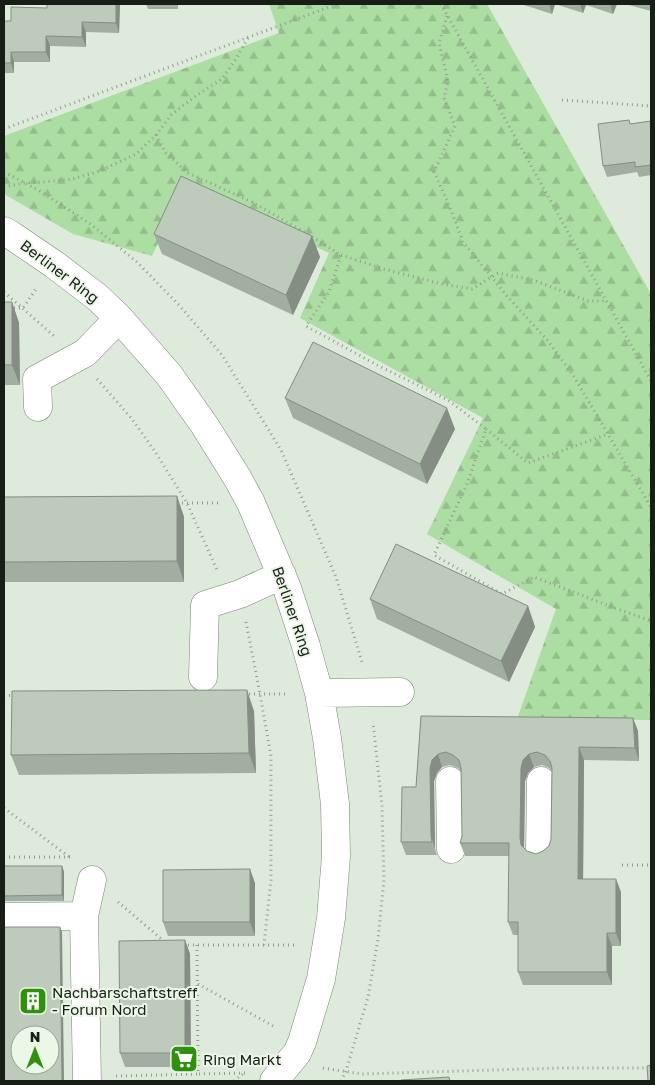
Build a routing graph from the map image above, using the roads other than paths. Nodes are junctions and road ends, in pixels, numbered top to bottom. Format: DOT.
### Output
graph roads {
  1 [pos="4,231"];
  2 [pos="119,318"];
  3 [pos="38,407"];
  4 [pos="282,575"];
  5 [pos="203,677"];
  6 [pos="400,692"];
  7 [pos="319,693"];
  8 [pos="450,781"];
  9 [pos="541,781"];
  10 [pos="451,849"];
  11 [pos="540,850"];
  12 [pos="92,880"];
  13 [pos="84,916"];
  14 [pos="4,917"];
  15 [pos="289,1062"];
  16 [pos="87,1079"];
  1 -- 2 [label="street, Berliner Ring"];
  2 -- 3 [label="street"];
  2 -- 4 [label="street, Berliner Ring"];
  4 -- 5 [label="street"];
  4 -- 7 [label="street, Berliner Ring"];
  6 -- 7 [label="street"];
  7 -- 15 [label="street, Berliner Ring"];
  8 -- 10 [label="street"];
  9 -- 11 [label="street"];
  12 -- 13 [label="street"];
  13 -- 14 [label="street"];
  13 -- 16 [label="street"];
}
